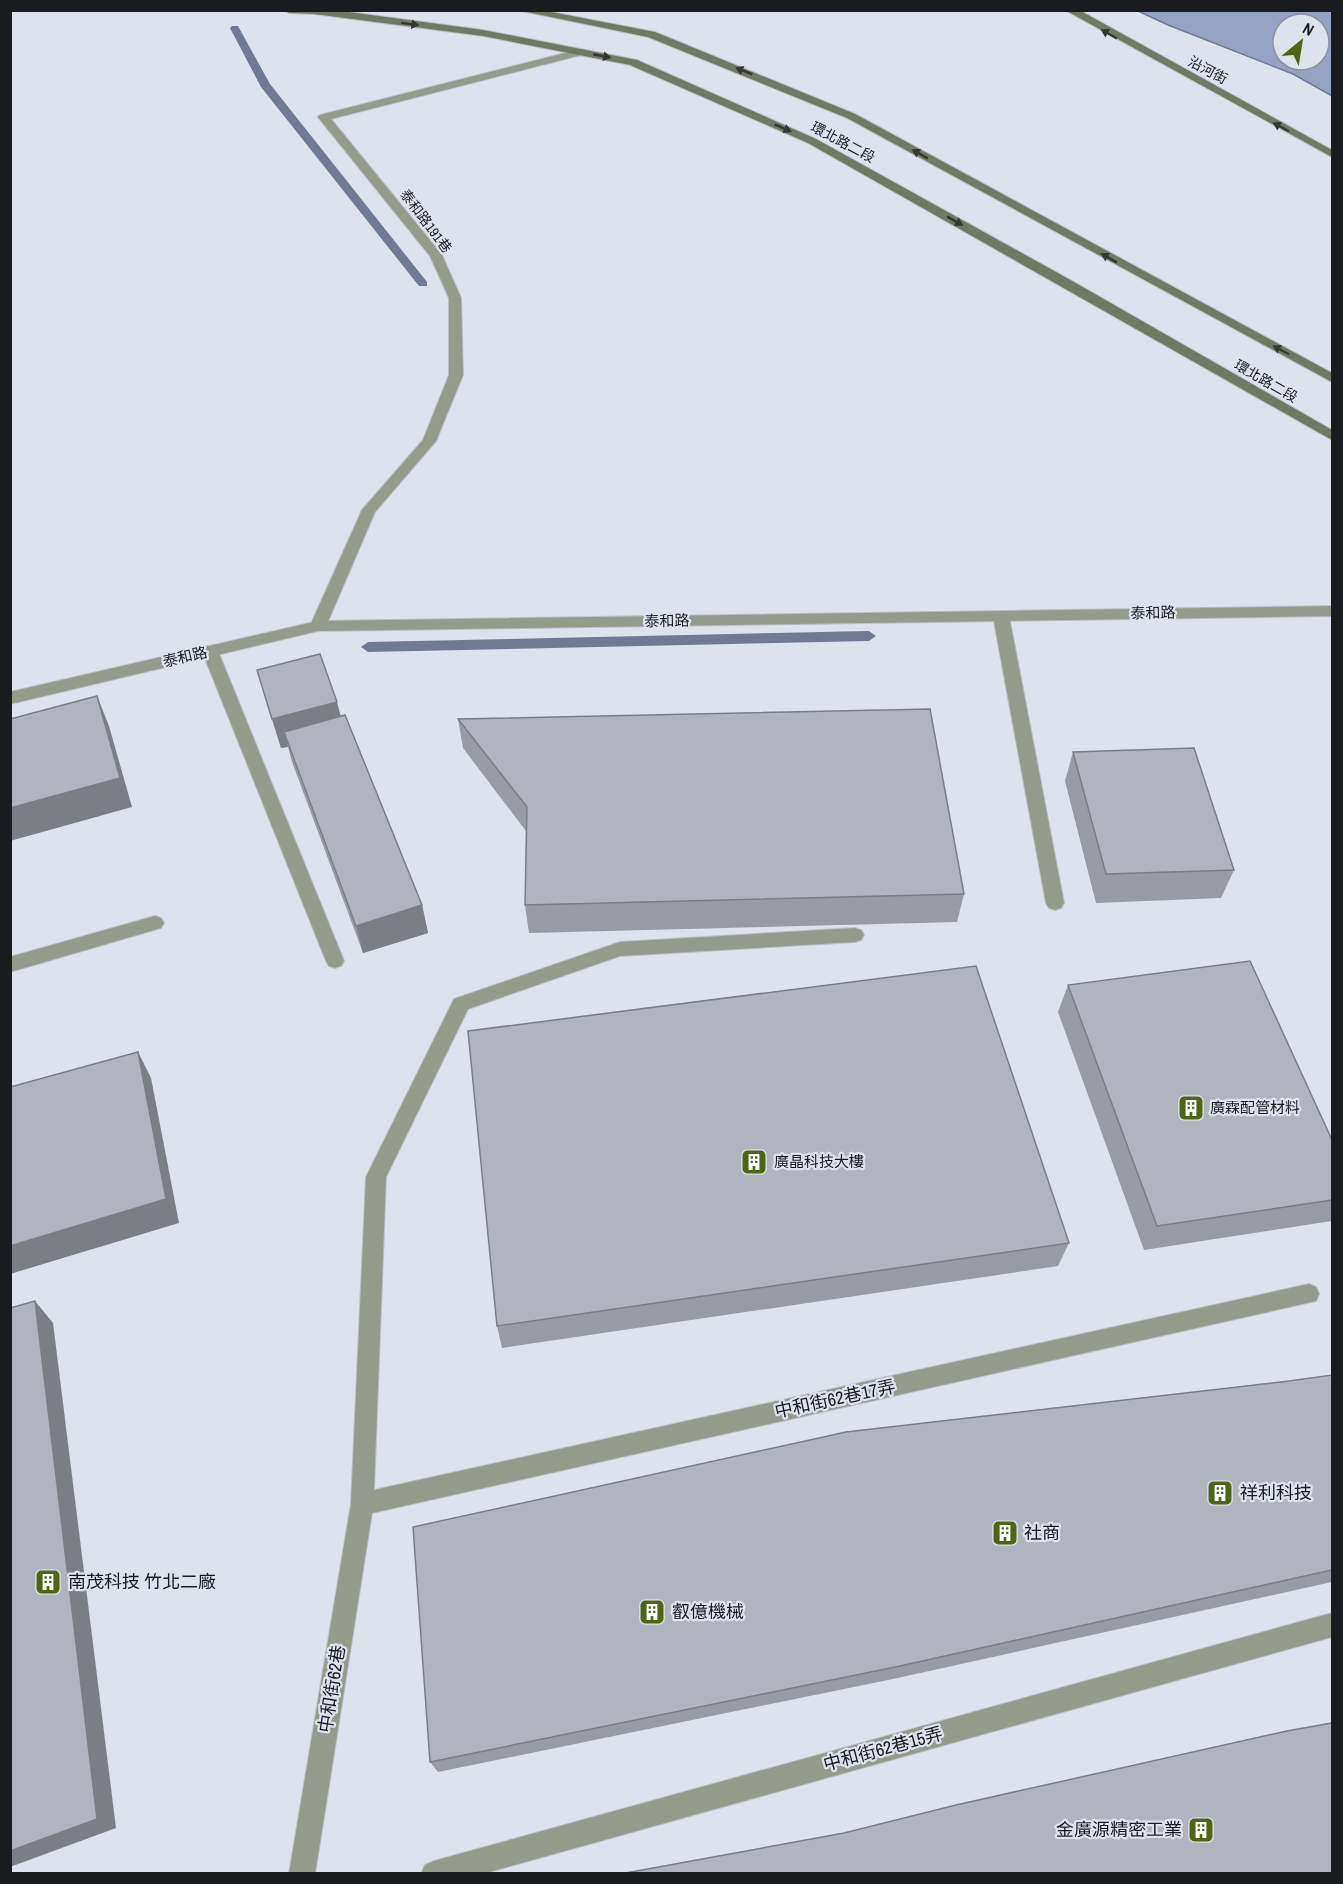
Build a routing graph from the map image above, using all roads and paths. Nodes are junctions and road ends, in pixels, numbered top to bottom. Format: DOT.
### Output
graph roads {
  1 [pos="290,10"];
  2 [pos="522,10"];
  3 [pos="1070,10"];
  4 [pos="581,52"];
  5 [pos="1332,154"];
  6 [pos="1332,378"];
  7 [pos="1332,436"];
  8 [pos="1332,611"];
  9 [pos="1001,616"];
  10 [pos="318,626"];
  11 [pos="210,651"];
  12 [pos="10,698"];
  13 [pos="1055,903"];
  14 [pos="155,923"];
  15 [pos="855,935"];
  16 [pos="335,961"];
  17 [pos="10,965"];
  18 [pos="1309,1294"];
  19 [pos="362,1504"];
  20 [pos="1332,1625"];
  21 [pos="302,1874"];
  22 [pos="434,1874"];
  1 -- 4 [label="street, 環北路二段, one-way"];
  6 -- 2 [label="street, 環北路二段, one-way"];
  5 -- 3 [label="street, 沿河街, one-way"];
  4 -- 7 [label="street, 環北路二段, one-way"];
  4 -- 10 [label="street, 泰和路191巷"];
  8 -- 9 [label="street, 泰和路"];
  9 -- 10 [label="street, 泰和路"];
  9 -- 13 [label="street"];
  10 -- 11 [label="street, 泰和路"];
  11 -- 12 [label="street, 泰和路"];
  11 -- 16 [label="street"];
  14 -- 17 [label="street"];
  15 -- 19 [label="street, 中和街62巷"];
  18 -- 19 [label="street, 中和街62巷17弄"];
  19 -- 21 [label="street, 中和街62巷"];
  20 -- 22 [label="street, 中和街62巷15弄"];
}
